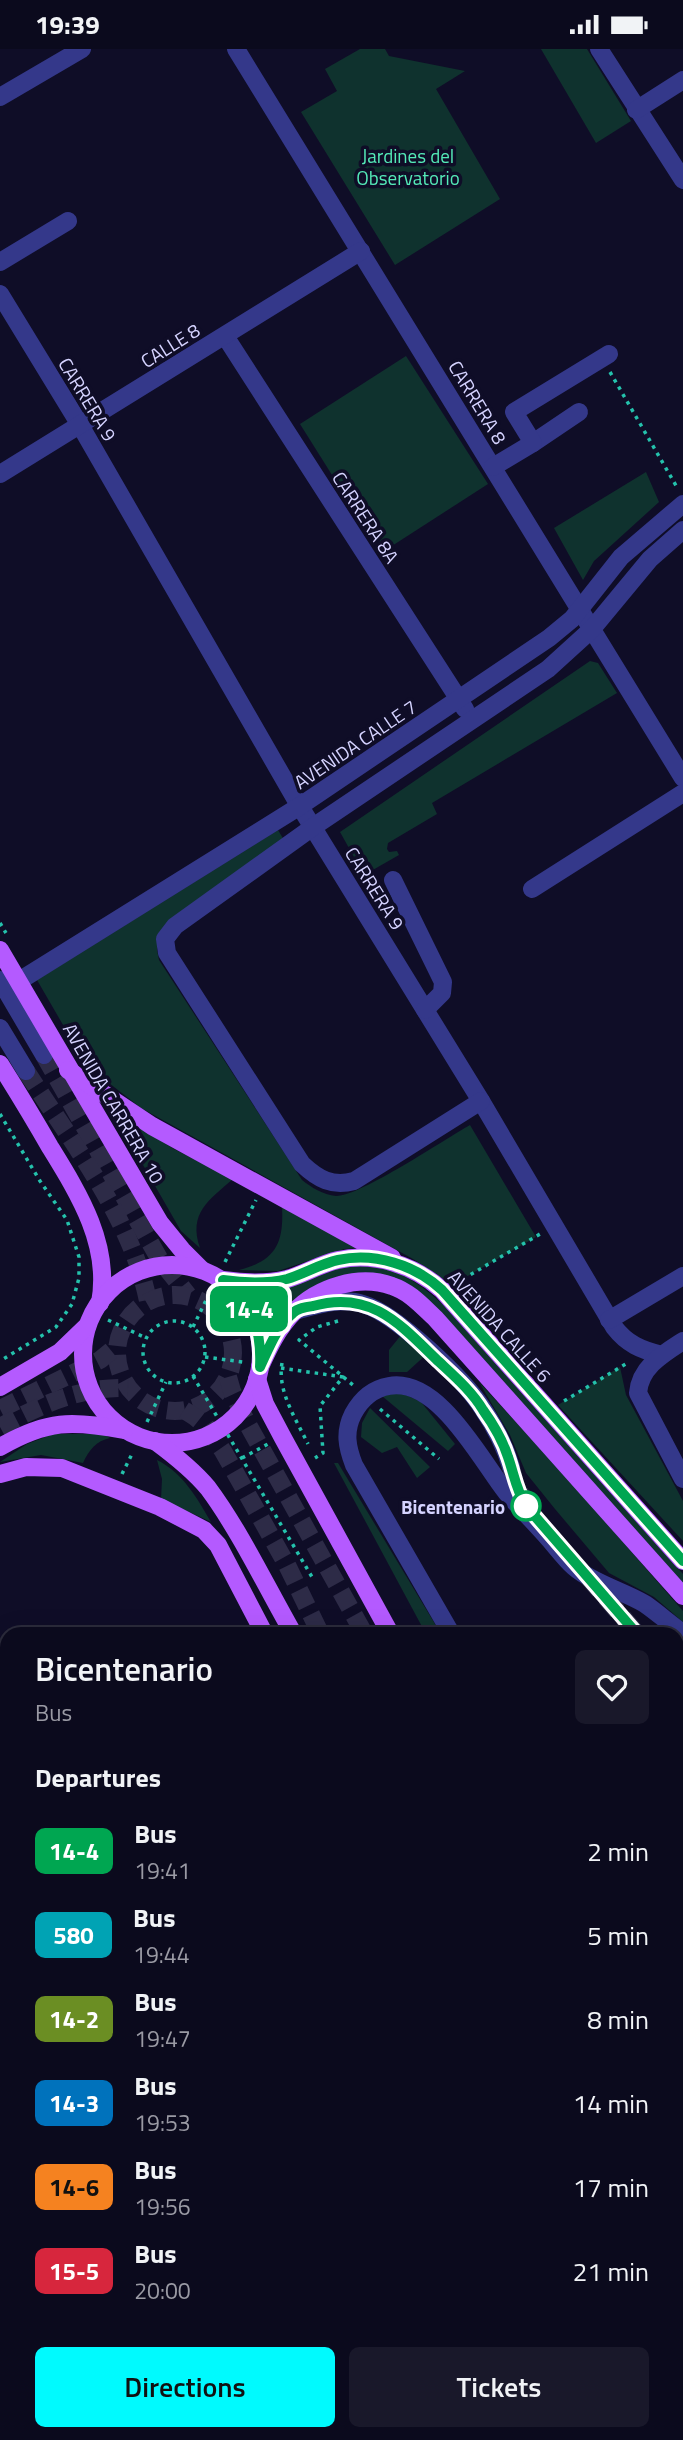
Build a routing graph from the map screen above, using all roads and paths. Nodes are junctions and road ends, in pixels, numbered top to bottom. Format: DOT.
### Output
graph roads {
  1 [pos="82,49"];
  2 [pos="236,49"];
  3 [pos="599,49"];
  4 [pos="683,80"];
  5 [pos="0,97"];
  6 [pos="636,110"];
  7 [pos="683,180"];
  8 [pos="68,221"];
  9 [pos="361,251"];
  10 [pos="0,262"];
  11 [pos="0,294"];
  12 [pos="225,336"];
  13 [pos="606,356"];
  14 [pos="579,412"];
  15 [pos="80,425"];
  16 [pos="533,443"];
  17 [pos="493,467"];
  18 [pos="0,474"];
  19 [pos="683,497"];
  20 [pos="683,504"];
  21 [pos="683,530"];
  22 [pos="580,609"];
  23 [pos="592,629"];
  24 [pos="459,700"];
  25 [pos="473,721"];
  26 [pos="683,778"];
  27 [pos="683,793"];
  28 [pos="304,803"];
  29 [pos="313,827"];
  30 [pos="393,880"];
  31 [pos="532,889"];
  32 [pos="0,950"];
  33 [pos="0,980"];
  34 [pos="19,981"];
  35 [pos="425,1010"];
  36 [pos="0,1028"];
  37 [pos="44,1055"];
  38 [pos="0,1063"];
  39 [pos="68,1070"];
  40 [pos="26,1071"];
  41 [pos="481,1101"];
  42 [pos="0,1114"];
  43 [pos="262,1187"];
  44 [pos="554,1226"];
  45 [pos="410,1268"];
  46 [pos="202,1270"];
  47 [pos="683,1276"];
  48 [pos="219,1278"];
  49 [pos="442,1290"];
  50 [pos="100,1303"];
  51 [pos="72,1304"];
  52 [pos="80,1307"];
  53 [pos="295,1311"];
  54 [pos="347,1319"];
  55 [pos="609,1320"];
  56 [pos="108,1321"];
  57 [pos="89,1324"];
  58 [pos="193,1327"];
  59 [pos="146,1338"];
  60 [pos="683,1341"];
  61 [pos="654,1353"];
  62 [pos="284,1354"];
  63 [pos="205,1357"];
  64 [pos="0,1361"];
  65 [pos="281,1368"];
  66 [pos="254,1370"];
  67 [pos="193,1376"];
  68 [pos="343,1377"];
  69 [pos="166,1382"];
  70 [pos="353,1385"];
  71 [pos="0,1387"];
  72 [pos="376,1405"];
  73 [pos="549,1411"];
  74 [pos="147,1422"];
  75 [pos="223,1426"];
  76 [pos="126,1430"];
  77 [pos="155,1441"];
  78 [pos="0,1447"];
  79 [pos="316,1458"];
  80 [pos="439,1459"];
  81 [pos="511,1467"];
  82 [pos="320,1468"];
  83 [pos="0,1474"];
  84 [pos="683,1479"];
  85 [pos="683,1561"];
  86 [pos="312,1577"];
  87 [pos="683,1596"];
  88 [pos="261,1627"];
  89 [pos="288,1627"];
  90 [pos="387,1627"];
  91 [pos="447,1627"];
  92 [pos="675,1627"];
  1 -- 5 [label="street"];
  2 -- 9 [label="street, CARRERA 8"];
  3 -- 6 [label="street"];
  4 -- 6 [label="street"];
  6 -- 7 [label="street"];
  8 -- 10 [label="street"];
  9 -- 12 [label="street, CALLE 8"];
  9 -- 17 [label="street, CARRERA 8"];
  11 -- 15 [label="street, CARRERA 9"];
  12 -- 15 [label="street, CALLE 8"];
  12 -- 24 [label="street, CARRERA 8A"];
  13 -- 16 [label="street"];
  13 -- 19 [label="path"];
  14 -- 16 [label="street"];
  15 -- 18 [label="street, CALLE 8"];
  15 -- 28 [label="street, CARRERA 9"];
  16 -- 17 [label="street"];
  17 -- 22 [label="street, CARRERA 8"];
  20 -- 22 [label="street, AVENIDA CALLE 7"];
  21 -- 23 [label="street"];
  22 -- 23 [label="street, CARRERA 8"];
  22 -- 24 [label="street, AVENIDA CALLE 7"];
  23 -- 25 [label="street"];
  23 -- 26 [label="street, CARRERA 8"];
  24 -- 25 [label="street, CARRERA 8A"];
  24 -- 28 [label="street, AVENIDA CALLE 7"];
  25 -- 29 [label="street"];
  27 -- 31 [label="street"];
  28 -- 29 [label="street, CARRERA 9"];
  28 -- 34 [label="street, AVENIDA CALLE 7"];
  29 -- 35 [label="street, CARRERA 9"];
  29 -- 41 [label="street"];
  30 -- 35 [label="street"];
  32 -- 34 [label="main road, AVENIDA CARRERA 10"];
  33 -- 37 [label="street"];
  34 -- 39 [label="main road, AVENIDA CARRERA 10"];
  35 -- 41 [label="street, CARRERA 9"];
  36 -- 40 [label="street"];
  38 -- 50 [label="main road"];
  39 -- 43 [label="main road"];
  39 -- 46 [label="main road, AVENIDA CARRERA 10"];
  41 -- 44 [label="street, CARRERA 9"];
  42 -- 51 [label="path"];
  43 -- 45 [label="main road"];
  43 -- 48 [label="path"];
  44 -- 49 [label="path"];
  44 -- 55 [label="street, CARRERA 9"];
  45 -- 48 [label="main road, AVENIDA CALLE 6"];
  45 -- 49 [label="main road, AVENIDA CALLE 6"];
  46 -- 48 [label="main road"];
  46 -- 50 [label="main road"];
  47 -- 55 [label="street"];
  48 -- 58 [label="path"];
  48 -- 66 [label="main road"];
  49 -- 73 [label="main road, AVENIDA CALLE 6"];
  50 -- 57 [label="main road"];
  51 -- 52 [label="path"];
  51 -- 64 [label="path"];
  53 -- 66 [label="main road"];
  53 -- 81 [label="street"];
  53 -- 87 [label="main road"];
  54 -- 68 [label="path"];
  55 -- 61 [label="street, CARRERA 9"];
  56 -- 59 [label="path"];
  57 -- 71 [label="main road"];
  57 -- 76 [label="main road"];
  58 -- 59 [label="path"];
  58 -- 63 [label="path"];
  59 -- 69 [label="path"];
  60 -- 61 [label="street"];
  61 -- 73 [label="path"];
  61 -- 84 [label="street"];
  62 -- 65 [label="path"];
  63 -- 66 [label="path"];
  63 -- 67 [label="path"];
  65 -- 68 [label="path"];
  65 -- 79 [label="path"];
  66 -- 75 [label="main road"];
  66 -- 90 [label="main road"];
  67 -- 69 [label="path"];
  67 -- 75 [label="path"];
  68 -- 70 [label="path"];
  68 -- 79 [label="path"];
  69 -- 74 [label="path"];
  72 -- 80 [label="path"];
  73 -- 85 [label="main road, AVENIDA CALLE 6"];
  75 -- 77 [label="main road"];
  75 -- 86 [label="path"];
  76 -- 77 [label="main road"];
  76 -- 78 [label="main road"];
  77 -- 89 [label="main road"];
  79 -- 82 [label="path"];
  83 -- 88 [label="main road"];
  91 -- 92 [label="street"];
}
